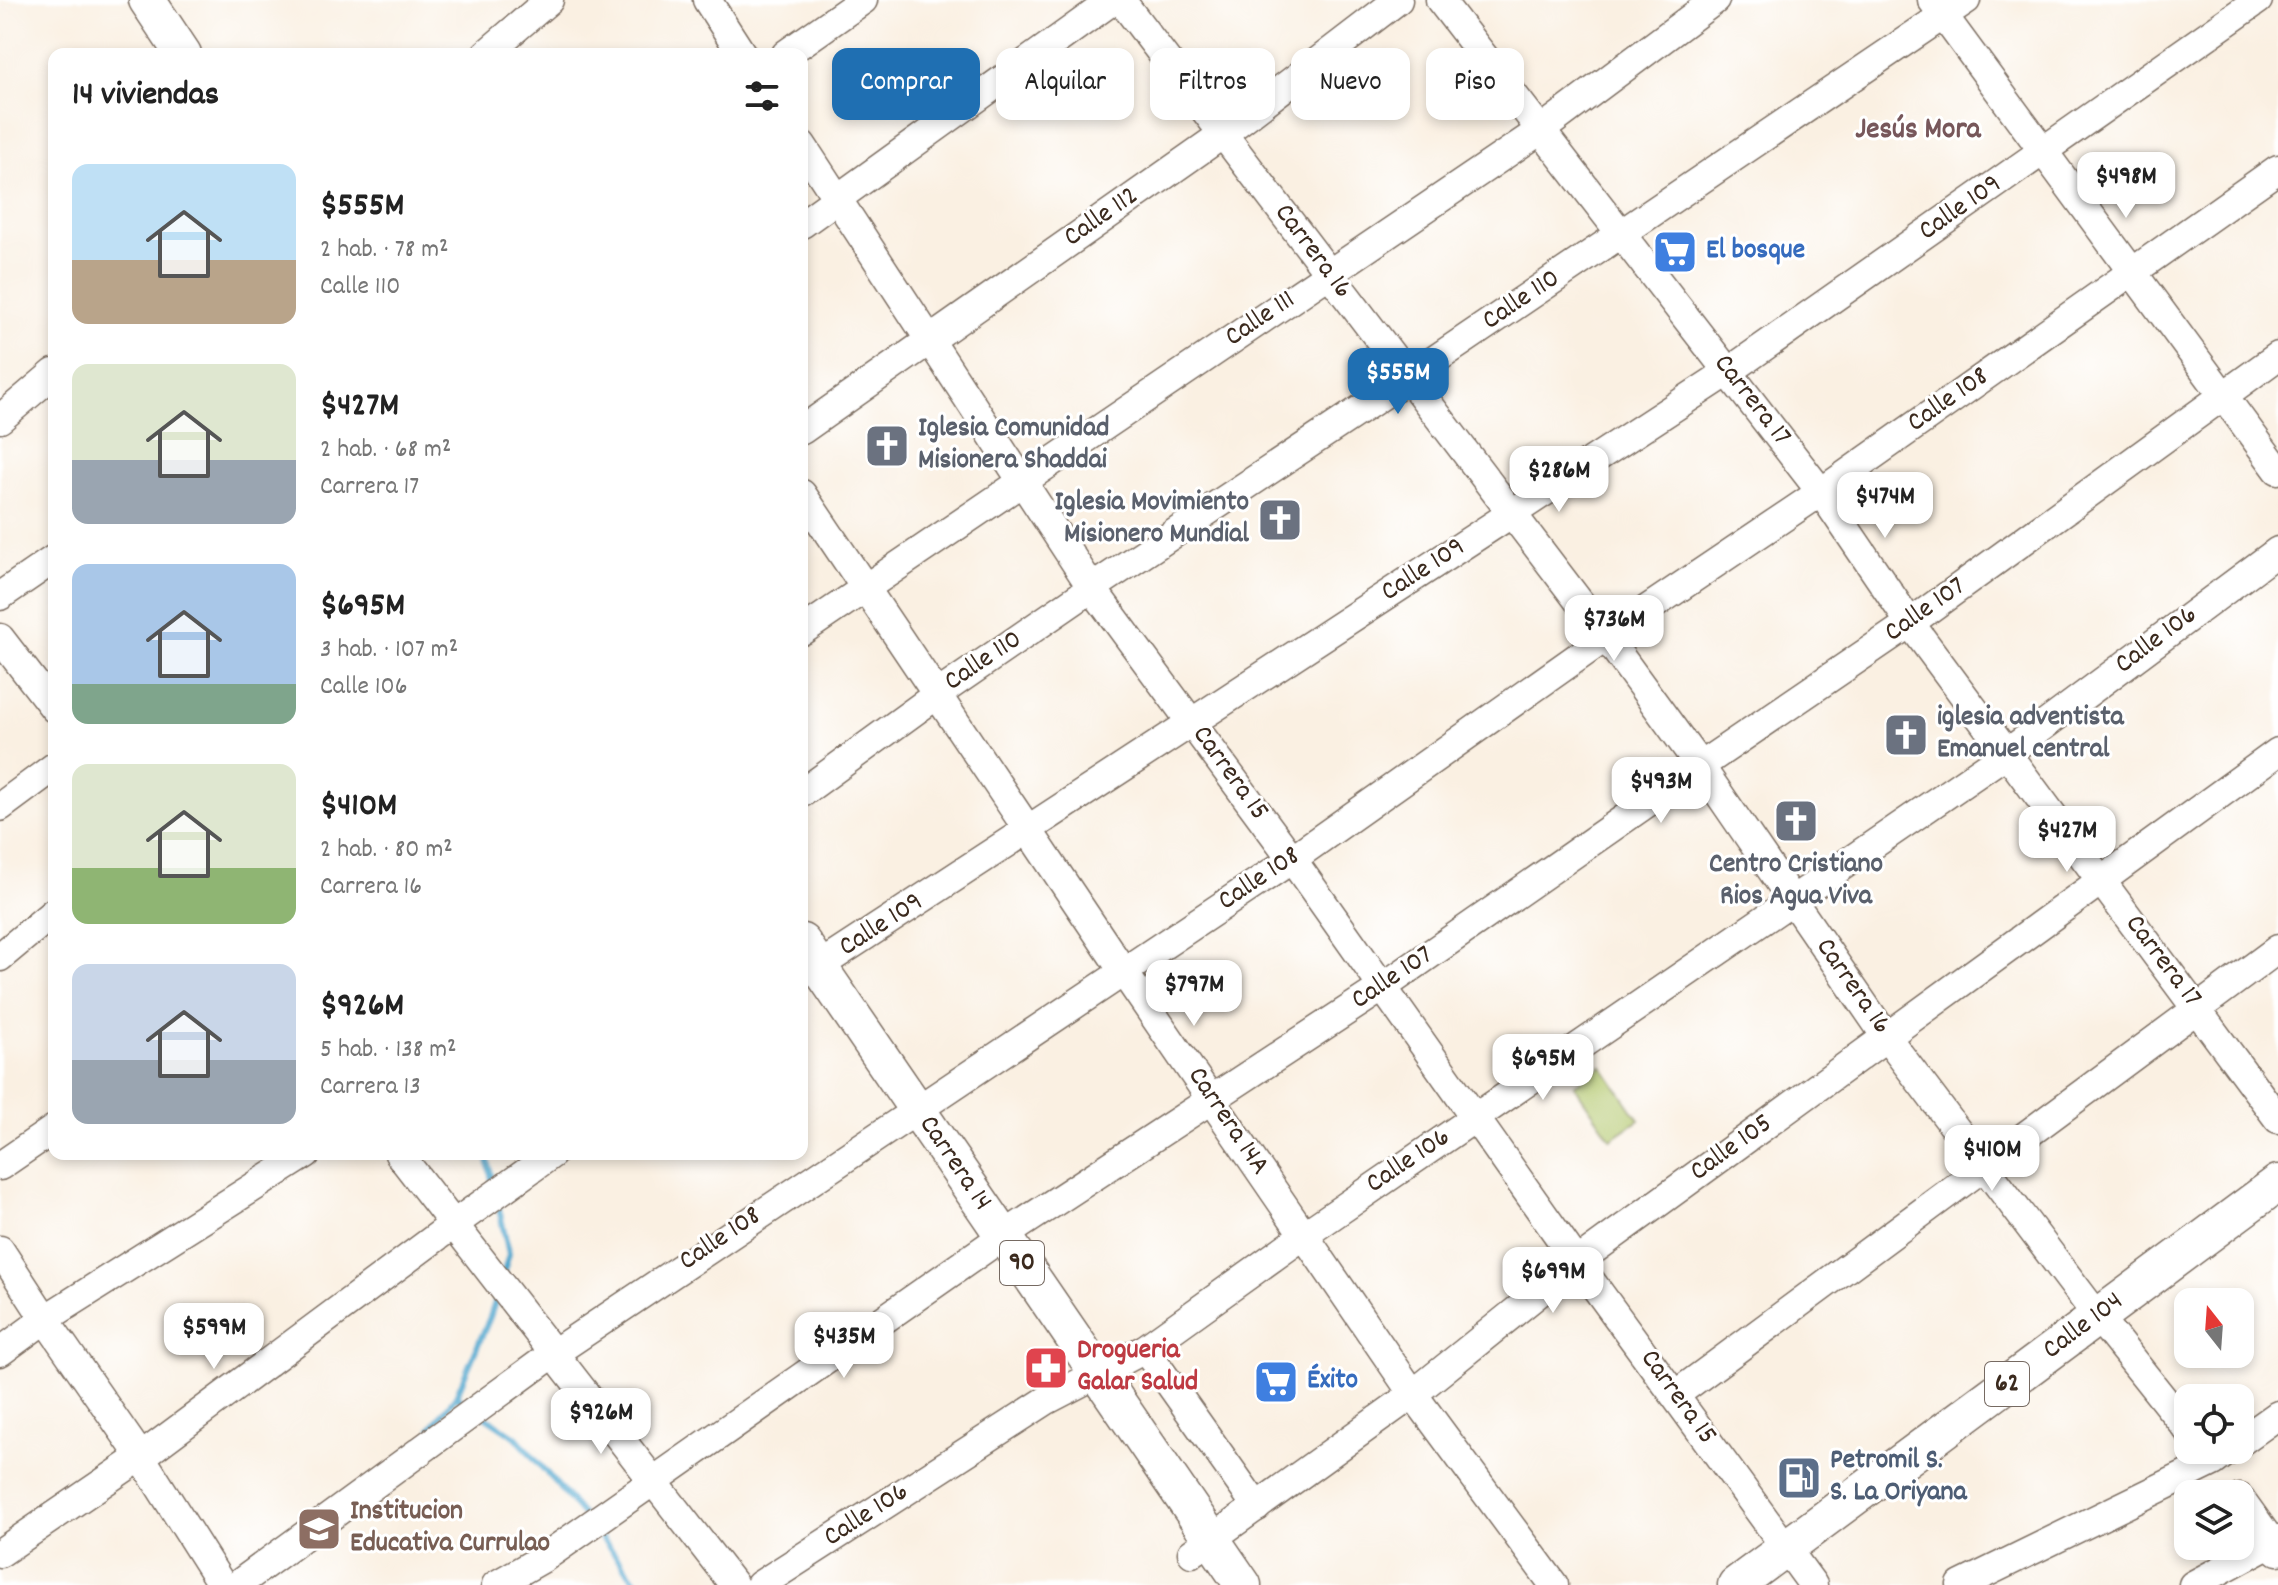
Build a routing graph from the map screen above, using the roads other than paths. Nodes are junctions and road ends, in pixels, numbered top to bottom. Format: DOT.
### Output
graph roads {
  1 [pos="147,0"];
  2 [pos="549,0"];
  3 [pos="707,0"];
  4 [pos="863,0"];
  5 [pos="1113,0"];
  6 [pos="1121,0"];
  7 [pos="1398,0"];
  8 [pos="1440,0"];
  9 [pos="1715,0"];
  10 [pos="1966,0"];
  11 [pos="2258,0"];
  12 [pos="1937,8"];
  13 [pos="179,48"];
  14 [pos="493,48"];
  15 [pos="738,48"];
  16 [pos="795,48"];
  17 [pos="1541,130"];
  18 [pos="1223,134"];
  19 [pos="2043,151"];
  20 [pos="808,154"];
  21 [pos="2278,169"];
  22 [pos="837,199"];
  23 [pos="808,220"];
  24 [pos="1621,234"];
  25 [pos="2132,272"];
  26 [pos="1329,274"];
  27 [pos="930,340"];
  28 [pos="2278,356"];
  29 [pos="1728,372"];
  30 [pos="48,378"];
  31 [pos="1408,378"];
  32 [pos="2224,396"];
  33 [pos="0,419"];
  34 [pos="808,426"];
  35 [pos="2278,470"];
  36 [pos="1022,482"];
  37 [pos="1821,492"];
  38 [pos="808,503"];
  39 [pos="1512,514"];
  40 [pos="2278,551"];
  41 [pos="48,563"];
  42 [pos="866,588"];
  43 [pos="1092,588"];
  44 [pos="0,596"];
  45 [pos="1910,623"];
  46 [pos="808,627"];
  47 [pos="1606,637"];
  48 [pos="0,638"];
  49 [pos="938,694"];
  50 [pos="48,700"];
  51 [pos="1192,723"];
  52 [pos="2278,752"];
  53 [pos="2007,753"];
  54 [pos="1700,766"];
  55 [pos="48,771"];
  56 [pos="808,789"];
  57 [pos="0,807"];
  58 [pos="1029,830"];
  59 [pos="1292,859"];
  60 [pos="2102,881"];
  61 [pos="1792,900"];
  62 [pos="48,917"];
  63 [pos="2278,949"];
  64 [pos="0,957"];
  65 [pos="808,964"];
  66 [pos="1123,971"];
  67 [pos="1383,987"];
  68 [pos="2197,1009"];
  69 [pos="1887,1038"];
  70 [pos="1211,1100"];
  71 [pos="907,1115"];
  72 [pos="1475,1117"];
  73 [pos="2278,1119"];
  74 [pos="48,1133"];
  75 [pos="297,1160"];
  76 [pos="404,1160"];
  77 [pos="544,1160"];
  78 [pos="0,1166"];
  79 [pos="1984,1167"];
  80 [pos="2278,1183"];
  81 [pos="454,1224"];
  82 [pos="1304,1235"];
  83 [pos="994,1242"];
  84 [pos="0,1250"];
  85 [pos="1577,1262"];
  86 [pos="2098,1317"];
  87 [pos="45,1319"];
  88 [pos="1145,1349"];
  89 [pos="0,1352"];
  90 [pos="554,1353"];
  91 [pos="1087,1379"];
  92 [pos="1413,1394"];
  93 [pos="1675,1395"];
  94 [pos="2174,1412"];
  95 [pos="2278,1415"];
  96 [pos="2254,1432"];
  97 [pos="141,1457"];
  98 [pos="2196,1464"];
  99 [pos="653,1481"];
  100 [pos="1257,1507"];
  101 [pos="2254,1516"];
  102 [pos="2276,1544"];
  103 [pos="1201,1546"];
  104 [pos="1786,1547"];
  105 [pos="0,1553"];
  106 [pos="222,1585"];
  107 [pos="237,1585"];
  108 [pos="496,1585"];
  109 [pos="734,1585"];
  110 [pos="760,1585"];
  111 [pos="1213,1585"];
  112 [pos="1243,1585"];
  113 [pos="1554,1585"];
  114 [pos="1736,1585"];
  115 [pos="1813,1585"];
  116 [pos="1961,1585"];
  117 [pos="2193,1585"];
  1 -- 13 [label="main road"];
  2 -- 14 [label="street"];
  3 -- 15 [label="street"];
  4 -- 16 [label="street"];
  5 -- 22 [label="street"];
  6 -- 18 [label="street, Carrera 16"];
  7 -- 18 [label="street, Calle 112"];
  8 -- 17 [label="street, Carrera 17"];
  9 -- 17 [label="street, Calle 111"];
  10 -- 12 [label="street, Calle 110"];
  11 -- 19 [label="street, Calle 109"];
  12 -- 19 [label="street"];
  12 -- 24 [label="street, Calle 110"];
  17 -- 24 [label="street, Carrera 17"];
  17 -- 26 [label="street, Calle 111"];
  18 -- 26 [label="street, Carrera 16"];
  18 -- 27 [label="street, Calle 112"];
  19 -- 25 [label="street"];
  19 -- 29 [label="street, Calle 109"];
  20 -- 22 [label="street, Carrera 15"];
  21 -- 25 [label="street, Calle 108"];
  22 -- 23 [label="street"];
  22 -- 27 [label="street, Carrera 15"];
  24 -- 29 [label="street, Carrera 17"];
  24 -- 31 [label="street, Calle 110"];
  25 -- 32 [label="street"];
  25 -- 37 [label="street, Calle 108"];
  26 -- 31 [label="street, Carrera 16"];
  26 -- 36 [label="street, Calle 111"];
  27 -- 34 [label="street, Calle 112"];
  27 -- 36 [label="street, Carrera 15"];
  28 -- 32 [label="street, Calle 107"];
  29 -- 37 [label="street, Carrera 17"];
  29 -- 39 [label="street, Calle 109"];
  30 -- 33 [label="street"];
  31 -- 39 [label="street, Carrera 16"];
  31 -- 43 [label="street, Calle 110"];
  32 -- 35 [label="street"];
  32 -- 45 [label="street, Calle 107"];
  36 -- 42 [label="street, Calle 111"];
  36 -- 43 [label="street, Carrera 15"];
  37 -- 45 [label="street, Carrera 17"];
  37 -- 47 [label="street, Calle 108"];
  38 -- 42 [label="street, Carrera 14A"];
  39 -- 47 [label="street, Carrera 16"];
  39 -- 51 [label="street, Calle 109"];
  40 -- 53 [label="street, Calle 106"];
  41 -- 44 [label="street"];
  42 -- 46 [label="street, Calle 111"];
  42 -- 49 [label="street, Carrera 14A"];
  43 -- 49 [label="street, Calle 110"];
  43 -- 51 [label="street, Carrera 15"];
  45 -- 53 [label="street, Carrera 17"];
  45 -- 54 [label="street, Calle 107"];
  47 -- 54 [label="street, Carrera 16"];
  47 -- 59 [label="street, Calle 108"];
  48 -- 50 [label="street"];
  49 -- 56 [label="street, Calle 110"];
  49 -- 58 [label="street, Carrera 14A"];
  51 -- 58 [label="street, Calle 109"];
  51 -- 59 [label="street, Carrera 15"];
  52 -- 60 [label="street, Calle 105"];
  53 -- 60 [label="street, Carrera 17"];
  53 -- 61 [label="street, Calle 106"];
  54 -- 61 [label="street, Carrera 16"];
  54 -- 67 [label="street, Calle 107"];
  55 -- 57 [label="street"];
  58 -- 65 [label="street, Calle 109"];
  58 -- 66 [label="street, Carrera 14A"];
  59 -- 66 [label="street, Calle 108"];
  59 -- 67 [label="street, Carrera 15"];
  60 -- 68 [label="street, Carrera 17"];
  60 -- 69 [label="street, Calle 105"];
  61 -- 69 [label="street, Carrera 16"];
  61 -- 72 [label="street, Calle 106"];
  62 -- 64 [label="street"];
  63 -- 68 [label="street"];
  65 -- 71 [label="main road, Carrera 14 / 90"];
  66 -- 70 [label="street, Carrera 14A"];
  66 -- 71 [label="street, Calle 108"];
  67 -- 70 [label="street, Calle 107"];
  67 -- 72 [label="street, Carrera 15"];
  68 -- 73 [label="street, Carrera 17"];
  68 -- 79 [label="street"];
  69 -- 79 [label="street, Carrera 16"];
  69 -- 85 [label="street, Calle 105"];
  70 -- 82 [label="street, Carrera 14A"];
  70 -- 83 [label="street, Calle 107"];
  71 -- 83 [label="main road, Carrera 14 / 90"];
  71 -- 90 [label="street, Calle 108"];
  72 -- 82 [label="street, Calle 106"];
  72 -- 85 [label="street, Carrera 15"];
  74 -- 78 [label="street"];
  75 -- 87 [label="street"];
  76 -- 81 [label="street"];
  77 -- 81 [label="street"];
  79 -- 86 [label="street, Carrera 16"];
  79 -- 93 [label="street"];
  80 -- 86 [label="main road, Calle 104 / 62"];
  81 -- 90 [label="street"];
  81 -- 97 [label="street"];
  82 -- 88 [label="street, Calle 106"];
  82 -- 92 [label="street, Carrera 14A"];
  83 -- 91 [label="main road, Carrera 14 / 90"];
  83 -- 99 [label="street, Calle 107"];
  84 -- 87 [label="street"];
  85 -- 92 [label="street, Calle 105"];
  85 -- 93 [label="street, Carrera 15"];
  86 -- 94 [label="street, Carrera 16"];
  86 -- 104 [label="main road, Calle 104 / 62"];
  87 -- 89 [label="street"];
  87 -- 97 [label="street"];
  88 -- 91 [label="street, Calle 106"];
  88 -- 100 [label="street"];
  90 -- 99 [label="street"];
  90 -- 107 [label="street, Calle 108"];
  91 -- 103 [label="main road, Carrera 14 / 90"];
  91 -- 110 [label="street, Calle 106"];
  92 -- 100 [label="street, Calle 105"];
  92 -- 113 [label="street, Carrera 14A"];
  93 -- 104 [label="street, Carrera 15"];
  95 -- 96 [label="street"];
  97 -- 105 [label="street"];
  97 -- 106 [label="street"];
  98 -- 116 [label="street"];
  99 -- 108 [label="street, Calle 107"];
  99 -- 109 [label="street"];
  100 -- 103 [label="street, Calle 105"];
  101 -- 102 [label="street"];
  102 -- 117 [label="street"];
  103 -- 111 [label="main road, Carrera 14 / 90"];
  103 -- 112 [label="main road, Carrera 14 / 90"];
  104 -- 114 [label="main road, Calle 104 / 62"];
  104 -- 115 [label="street, Carrera 15"];
}
